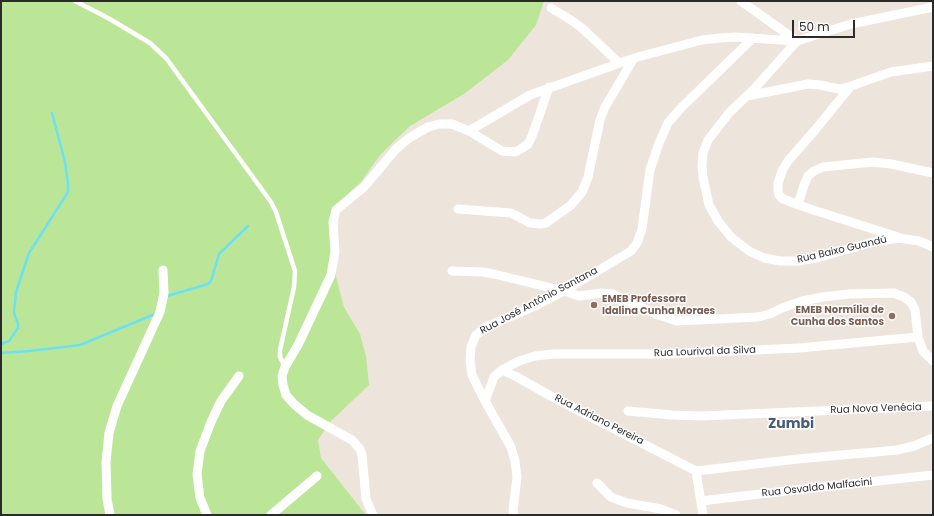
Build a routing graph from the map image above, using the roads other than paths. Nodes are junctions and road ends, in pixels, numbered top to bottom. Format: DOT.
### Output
graph roads {
  1 [pos="75,1"];
  2 [pos="741,1"];
  3 [pos="933,7"];
  4 [pos="551,8"];
  5 [pos="754,38"];
  6 [pos="798,41"];
  7 [pos="634,58"];
  8 [pos="619,63"];
  9 [pos="933,66"];
  10 [pos="851,86"];
  11 [pos="549,87"];
  12 [pos="746,96"];
  13 [pos="469,131"];
  14 [pos="933,173"];
  15 [pos="798,205"];
  16 [pos="458,209"];
  17 [pos="899,238"];
  18 [pos="933,247"];
  19 [pos="163,270"];
  20 [pos="452,271"];
  21 [pos="564,290"];
  22 [pos="918,337"];
  23 [pos="933,361"];
  24 [pos="285,367"];
  25 [pos="502,370"];
  26 [pos="239,376"];
  27 [pos="484,401"];
  28 [pos="933,406"];
  29 [pos="628,411"];
  30 [pos="933,438"];
  31 [pos="696,471"];
  32 [pos="933,475"];
  33 [pos="317,476"];
  34 [pos="597,483"];
  35 [pos="701,502"];
  36 [pos="110,515"];
  37 [pos="207,515"];
  38 [pos="271,515"];
  39 [pos="373,515"];
  40 [pos="514,515"];
  41 [pos="676,515"];
  42 [pos="703,515"];
  1 -- 24 [label="lane"];
  2 -- 6 [label="street"];
  3 -- 6 [label="street"];
  4 -- 8 [label="street"];
  5 -- 6 [label="street"];
  5 -- 7 [label="street"];
  5 -- 21 [label="street, Rua José Antônio Santana"];
  6 -- 12 [label="street, Rua Baixo Guandú"];
  7 -- 8 [label="street"];
  7 -- 16 [label="street"];
  8 -- 11 [label="street"];
  9 -- 10 [label="street"];
  10 -- 12 [label="street"];
  10 -- 15 [label="street"];
  11 -- 13 [label="street"];
  11 -- 13 [label="street"];
  12 -- 17 [label="street, Rua Baixo Guandú"];
  13 -- 24 [label="street"];
  14 -- 15 [label="street"];
  15 -- 17 [label="street"];
  17 -- 18 [label="street, Rua Baixo Guandú"];
  19 -- 36 [label="street"];
  20 -- 21 [label="street"];
  21 -- 22 [label="street"];
  21 -- 27 [label="street, Rua José Antônio Santana"];
  22 -- 23 [label="street"];
  22 -- 25 [label="street, Rua Lourival da Silva"];
  24 -- 39 [label="street"];
  25 -- 27 [label="street, Rua Lourival da Silva"];
  25 -- 31 [label="street, Rua Adriano Pereira"];
  26 -- 37 [label="street"];
  27 -- 40 [label="street, Rua José Antônio Santana"];
  28 -- 29 [label="street, Rua Nova Venécia"];
  30 -- 31 [label="street"];
  31 -- 35 [label="street"];
  32 -- 35 [label="street, Rua Osvaldo Malfacini"];
  33 -- 38 [label="street"];
  34 -- 41 [label="street"];
  35 -- 42 [label="street"];
}
